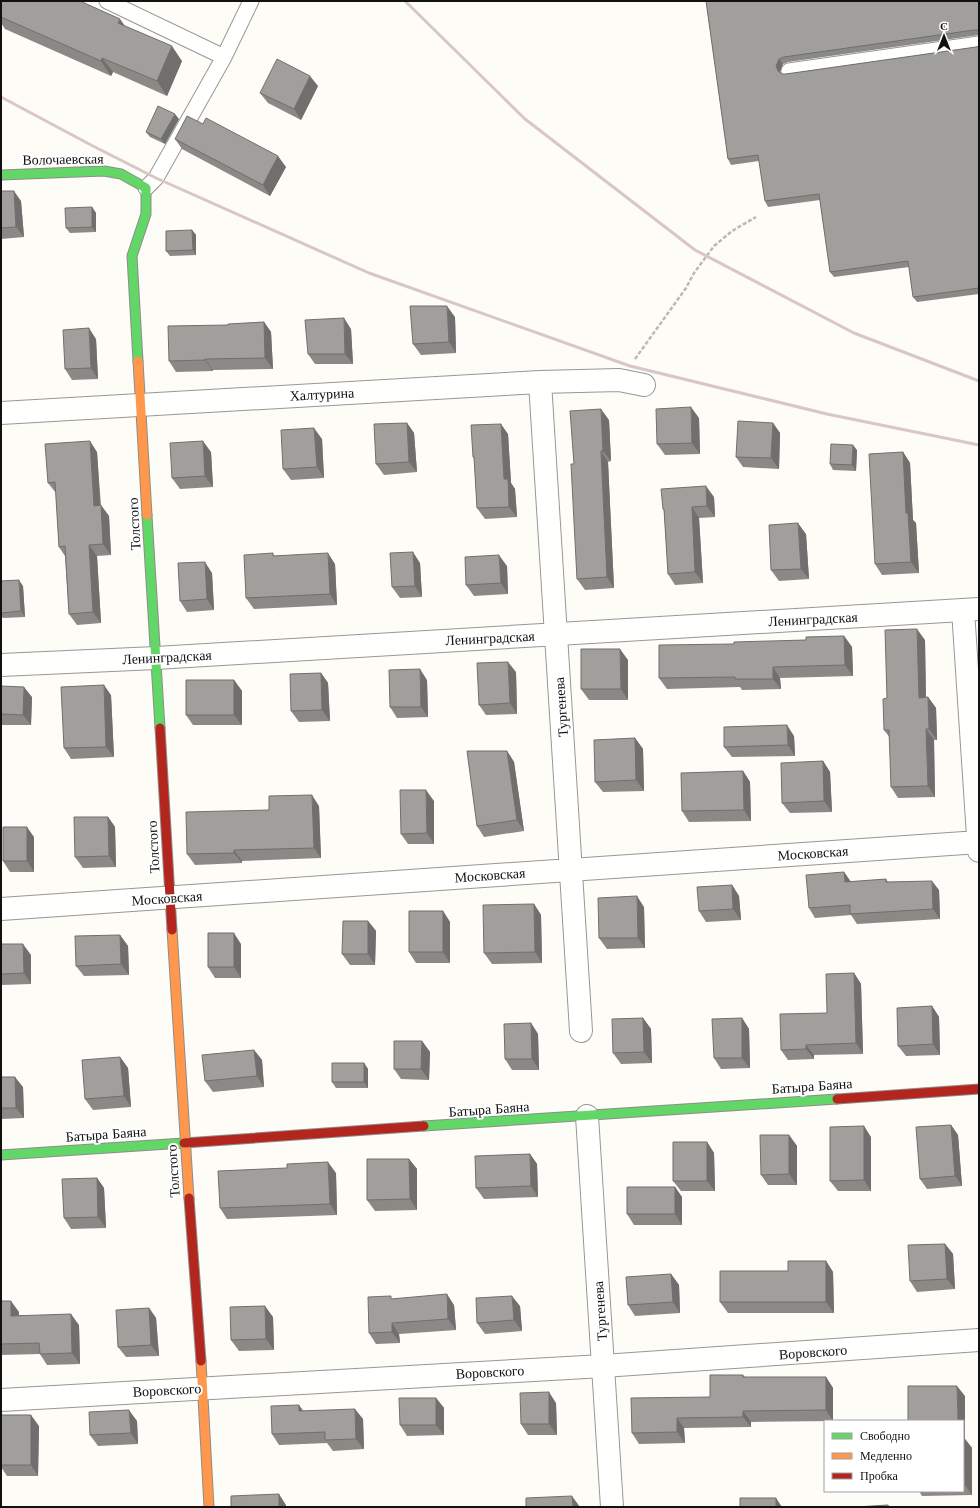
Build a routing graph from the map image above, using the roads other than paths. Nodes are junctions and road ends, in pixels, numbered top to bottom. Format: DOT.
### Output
graph roads {
  1 [pos="107,1"];
  2 [pos="251,1"];
  3 [pos="979,44"];
  4 [pos="224,57"];
  5 [pos="789,71"];
  6 [pos="1,175"];
  7 [pos="146,188"];
  8 [pos="540,382"];
  9 [pos="644,385"];
  10 [pos="140,405"];
  11 [pos="1,412"];
  12 [pos="971,610"];
  13 [pos="557,634"];
  14 [pos="156,658"];
  15 [pos="1,665"];
  16 [pos="979,845"];
  17 [pos="572,870"];
  18 [pos="170,897"];
  19 [pos="1,909"];
  20 [pos="581,1031"];
  21 [pos="979,1089"];
  22 [pos="588,1116"];
  23 [pos="185,1143"];
  24 [pos="1,1155"];
  25 [pos="979,1340"];
  26 [pos="603,1366"];
  27 [pos="203,1388"];
  28 [pos="1,1400"];
  29 [pos="209,1507"];
  30 [pos="612,1507"];
  1 -- 4 [label="lane"];
  2 -- 4 [label="lane"];
  3 -- 5 [label="lane"];
  4 -- 7 [label="lane"];
  6 -- 7 [label="street, Волочаевская"];
  7 -- 10 [label="street, Толстого"];
  8 -- 9 [label="street, Халтурина"];
  8 -- 10 [label="street, Халтурина"];
  8 -- 13 [label="street, Тургенева"];
  10 -- 11 [label="street, Халтурина"];
  10 -- 14 [label="street, Толстого"];
  12 -- 13 [label="street, Ленинградская"];
  12 -- 16 [label="street"];
  13 -- 14 [label="street, Ленинградская"];
  13 -- 17 [label="street, Тургенева"];
  14 -- 15 [label="street, Ленинградская"];
  14 -- 18 [label="street, Толстого"];
  16 -- 17 [label="street, Московская"];
  17 -- 18 [label="street, Московская"];
  17 -- 20 [label="street, Тургенева"];
  18 -- 19 [label="street, Московская"];
  18 -- 23 [label="street, Толстого"];
  21 -- 22 [label="street, Батыра Баяна"];
  22 -- 23 [label="street, Батыра Баяна"];
  22 -- 26 [label="street, Тургенева"];
  23 -- 24 [label="street, Батыра Баяна"];
  23 -- 27 [label="street, Толстого"];
  25 -- 26 [label="street, Воровского"];
  26 -- 27 [label="street, Воровского"];
  26 -- 30 [label="street, Тургенева"];
  27 -- 28 [label="street, Воровского"];
  27 -- 29 [label="street, Толстого"];
}
